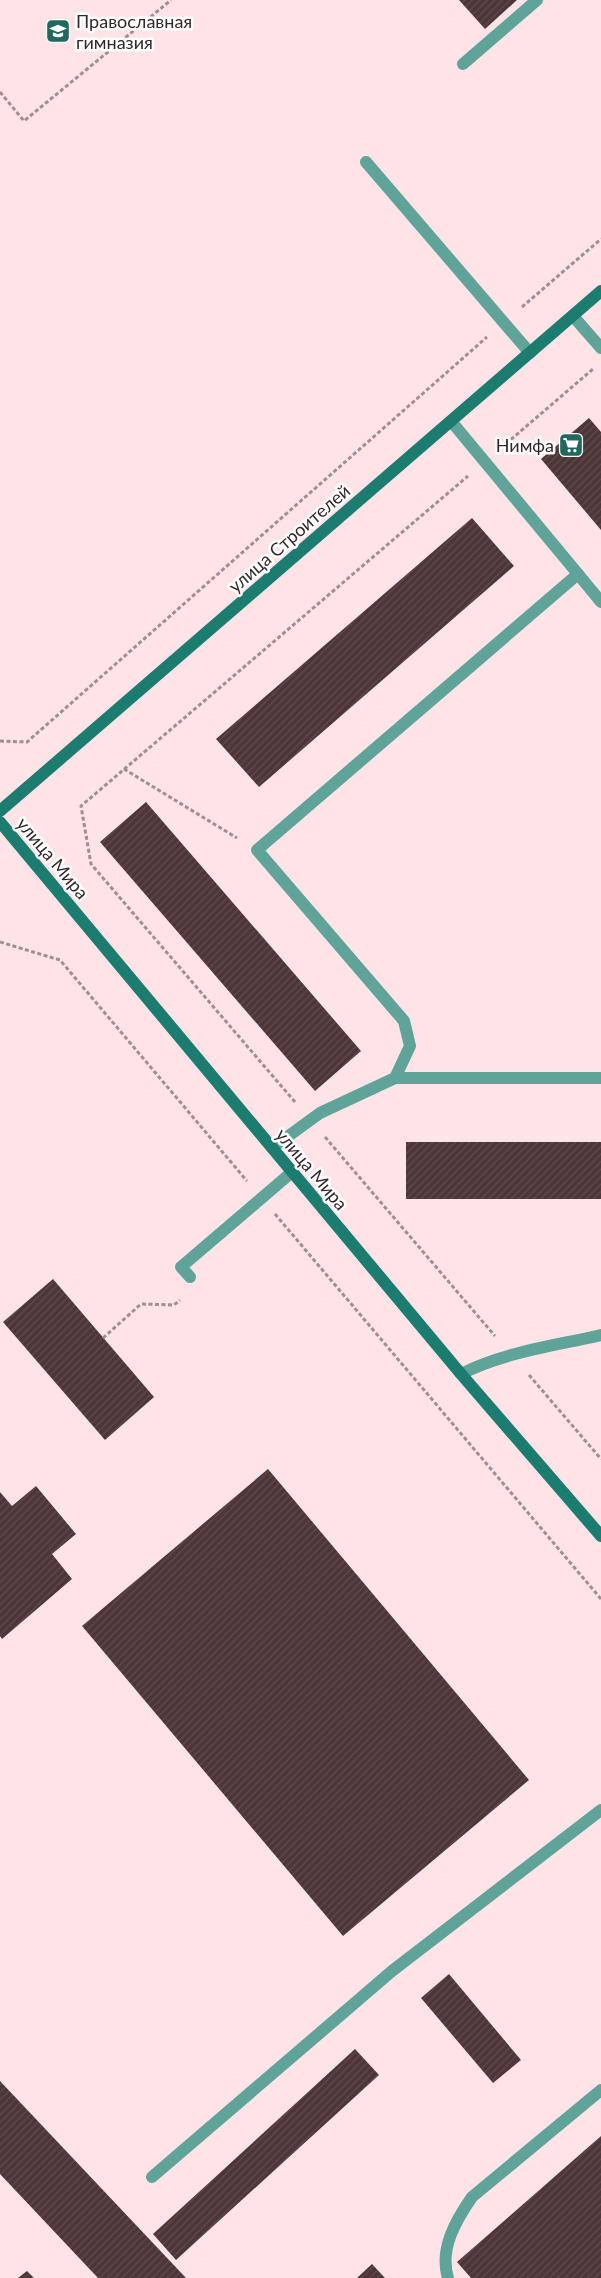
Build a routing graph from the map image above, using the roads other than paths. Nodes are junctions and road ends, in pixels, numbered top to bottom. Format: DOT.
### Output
graph roads {
  1 [pos="537,0"];
  2 [pos="463,64"];
  3 [pos="366,162"];
  4 [pos="601,291"];
  5 [pos="573,316"];
  6 [pos="601,348"];
  7 [pos="530,353"];
  8 [pos="451,421"];
  9 [pos="578,574"];
  10 [pos="601,602"];
  11 [pos="0,811"];
  12 [pos="0,822"];
  13 [pos="395,1078"];
  14 [pos="601,1078"];
  15 [pos="272,1148"];
  16 [pos="292,1172"];
  17 [pos="190,1277"];
  18 [pos="601,1335"];
  19 [pos="461,1374"];
  20 [pos="601,1536"];
  21 [pos="601,1810"];
  22 [pos="601,2090"];
  23 [pos="152,2176"];
  24 [pos="448,2278"];
  1 -- 2 [label="lane"];
  3 -- 7 [label="lane"];
  4 -- 5 [label="main road, улица Строителей"];
  5 -- 6 [label="lane"];
  5 -- 7 [label="main road, улица Строителей"];
  7 -- 8 [label="main road, улица Строителей"];
  8 -- 9 [label="lane"];
  8 -- 11 [label="main road, улица Строителей"];
  9 -- 10 [label="lane"];
  9 -- 13 [label="lane"];
  12 -- 15 [label="main road, улица Мира"];
  13 -- 14 [label="lane"];
  13 -- 15 [label="lane"];
  15 -- 16 [label="main road, улица Мира"];
  16 -- 17 [label="lane"];
  16 -- 19 [label="main road, улица Мира"];
  18 -- 19 [label="lane"];
  19 -- 20 [label="main road, улица Мира"];
  21 -- 23 [label="lane"];
  22 -- 24 [label="lane"];
}
